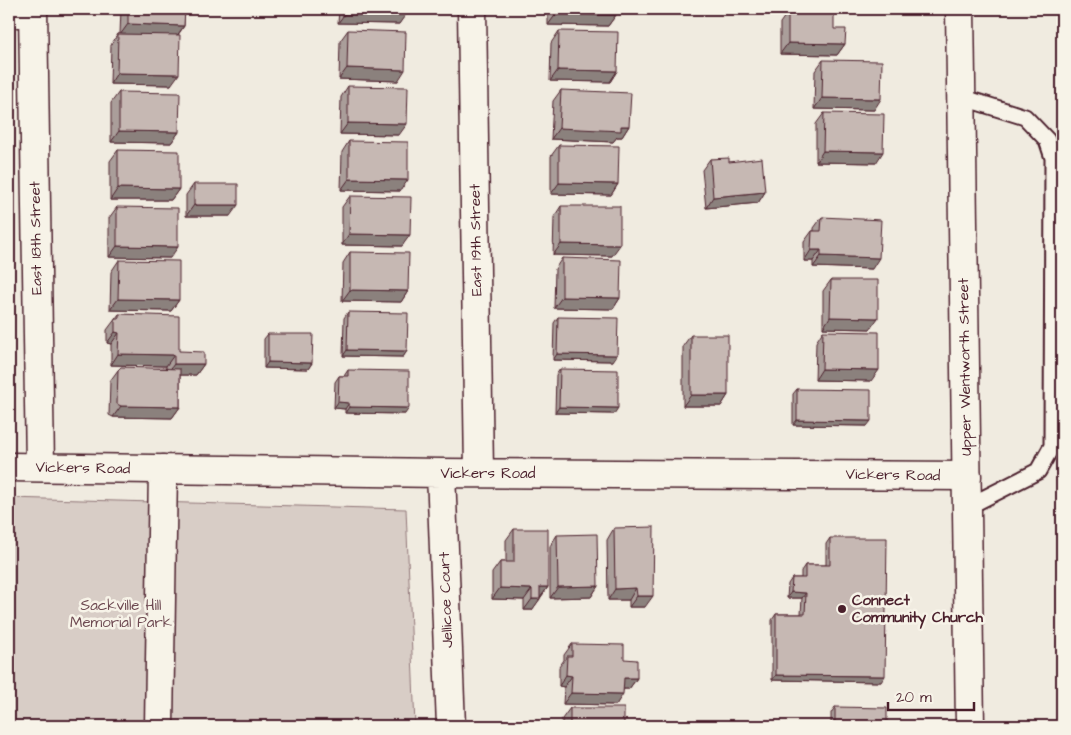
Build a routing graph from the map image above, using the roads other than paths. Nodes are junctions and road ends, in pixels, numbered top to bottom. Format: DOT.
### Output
graph roads {
  1 [pos="472,9"];
  2 [pos="960,9"];
  3 [pos="25,12"];
  4 [pos="961,97"];
  5 [pos="9,467"];
  6 [pos="40,467"];
  7 [pos="163,469"];
  8 [pos="479,472"];
  9 [pos="441,473"];
  10 [pos="967,476"];
  11 [pos="968,507"];
  12 [pos="159,726"];
  13 [pos="451,726"];
  14 [pos="970,726"];
  1 -- 8 [label="street, East 19th Street"];
  2 -- 4 [label="street, Upper Wentworth Street"];
  3 -- 6 [label="street, East 18th Street"];
  4 -- 10 [label="street, Upper Wentworth Street"];
  4 -- 11 [label="lane"];
  5 -- 6 [label="street, Vickers Road"];
  6 -- 7 [label="street, Vickers Road"];
  7 -- 9 [label="street, Vickers Road"];
  7 -- 12 [label="street"];
  8 -- 9 [label="street, Vickers Road"];
  8 -- 10 [label="street, Vickers Road"];
  9 -- 13 [label="street, Jellicoe Court"];
  10 -- 11 [label="street, Upper Wentworth Street"];
  11 -- 14 [label="street, Upper Wentworth Street"];
}
